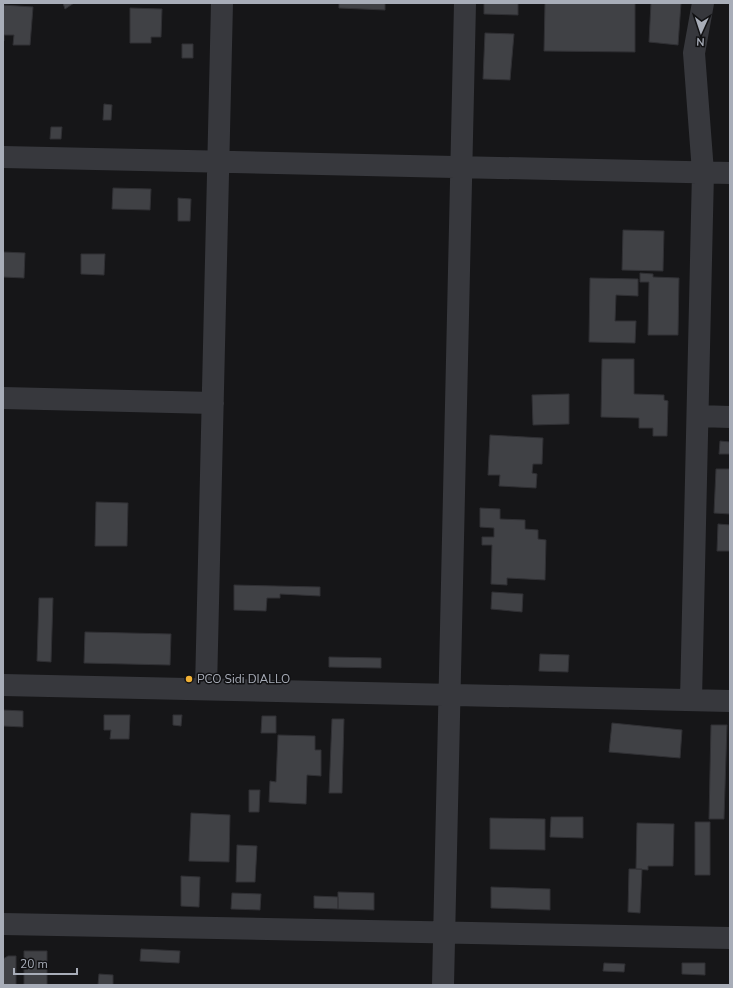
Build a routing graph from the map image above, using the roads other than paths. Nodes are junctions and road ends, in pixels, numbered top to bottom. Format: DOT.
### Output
graph roads {
  1 [pos="222,3"];
  2 [pos="465,3"];
  3 [pos="703,3"];
  4 [pos="3,157"];
  5 [pos="218,162"];
  6 [pos="461,167"];
  7 [pos="703,172"];
  8 [pos="730,173"];
  9 [pos="3,398"];
  10 [pos="213,403"];
  11 [pos="698,416"];
  12 [pos="730,417"];
  13 [pos="3,685"];
  14 [pos="206,689"];
  15 [pos="449,695"];
  16 [pos="691,700"];
  17 [pos="730,701"];
  18 [pos="3,924"];
  19 [pos="444,932"];
  20 [pos="730,938"];
  21 [pos="443,985"];
  1 -- 5 [label="street"];
  2 -- 6 [label="street"];
  3 -- 7 [label="street"];
  4 -- 5 [label="street"];
  5 -- 6 [label="street"];
  5 -- 10 [label="street"];
  6 -- 7 [label="street"];
  6 -- 15 [label="street"];
  7 -- 8 [label="street"];
  7 -- 11 [label="street"];
  9 -- 10 [label="street"];
  10 -- 14 [label="street"];
  11 -- 12 [label="street"];
  11 -- 16 [label="street"];
  13 -- 14 [label="street"];
  14 -- 15 [label="street"];
  15 -- 16 [label="street"];
  15 -- 19 [label="street"];
  16 -- 17 [label="street"];
  18 -- 19 [label="street"];
  19 -- 20 [label="street"];
  19 -- 21 [label="street"];
}
